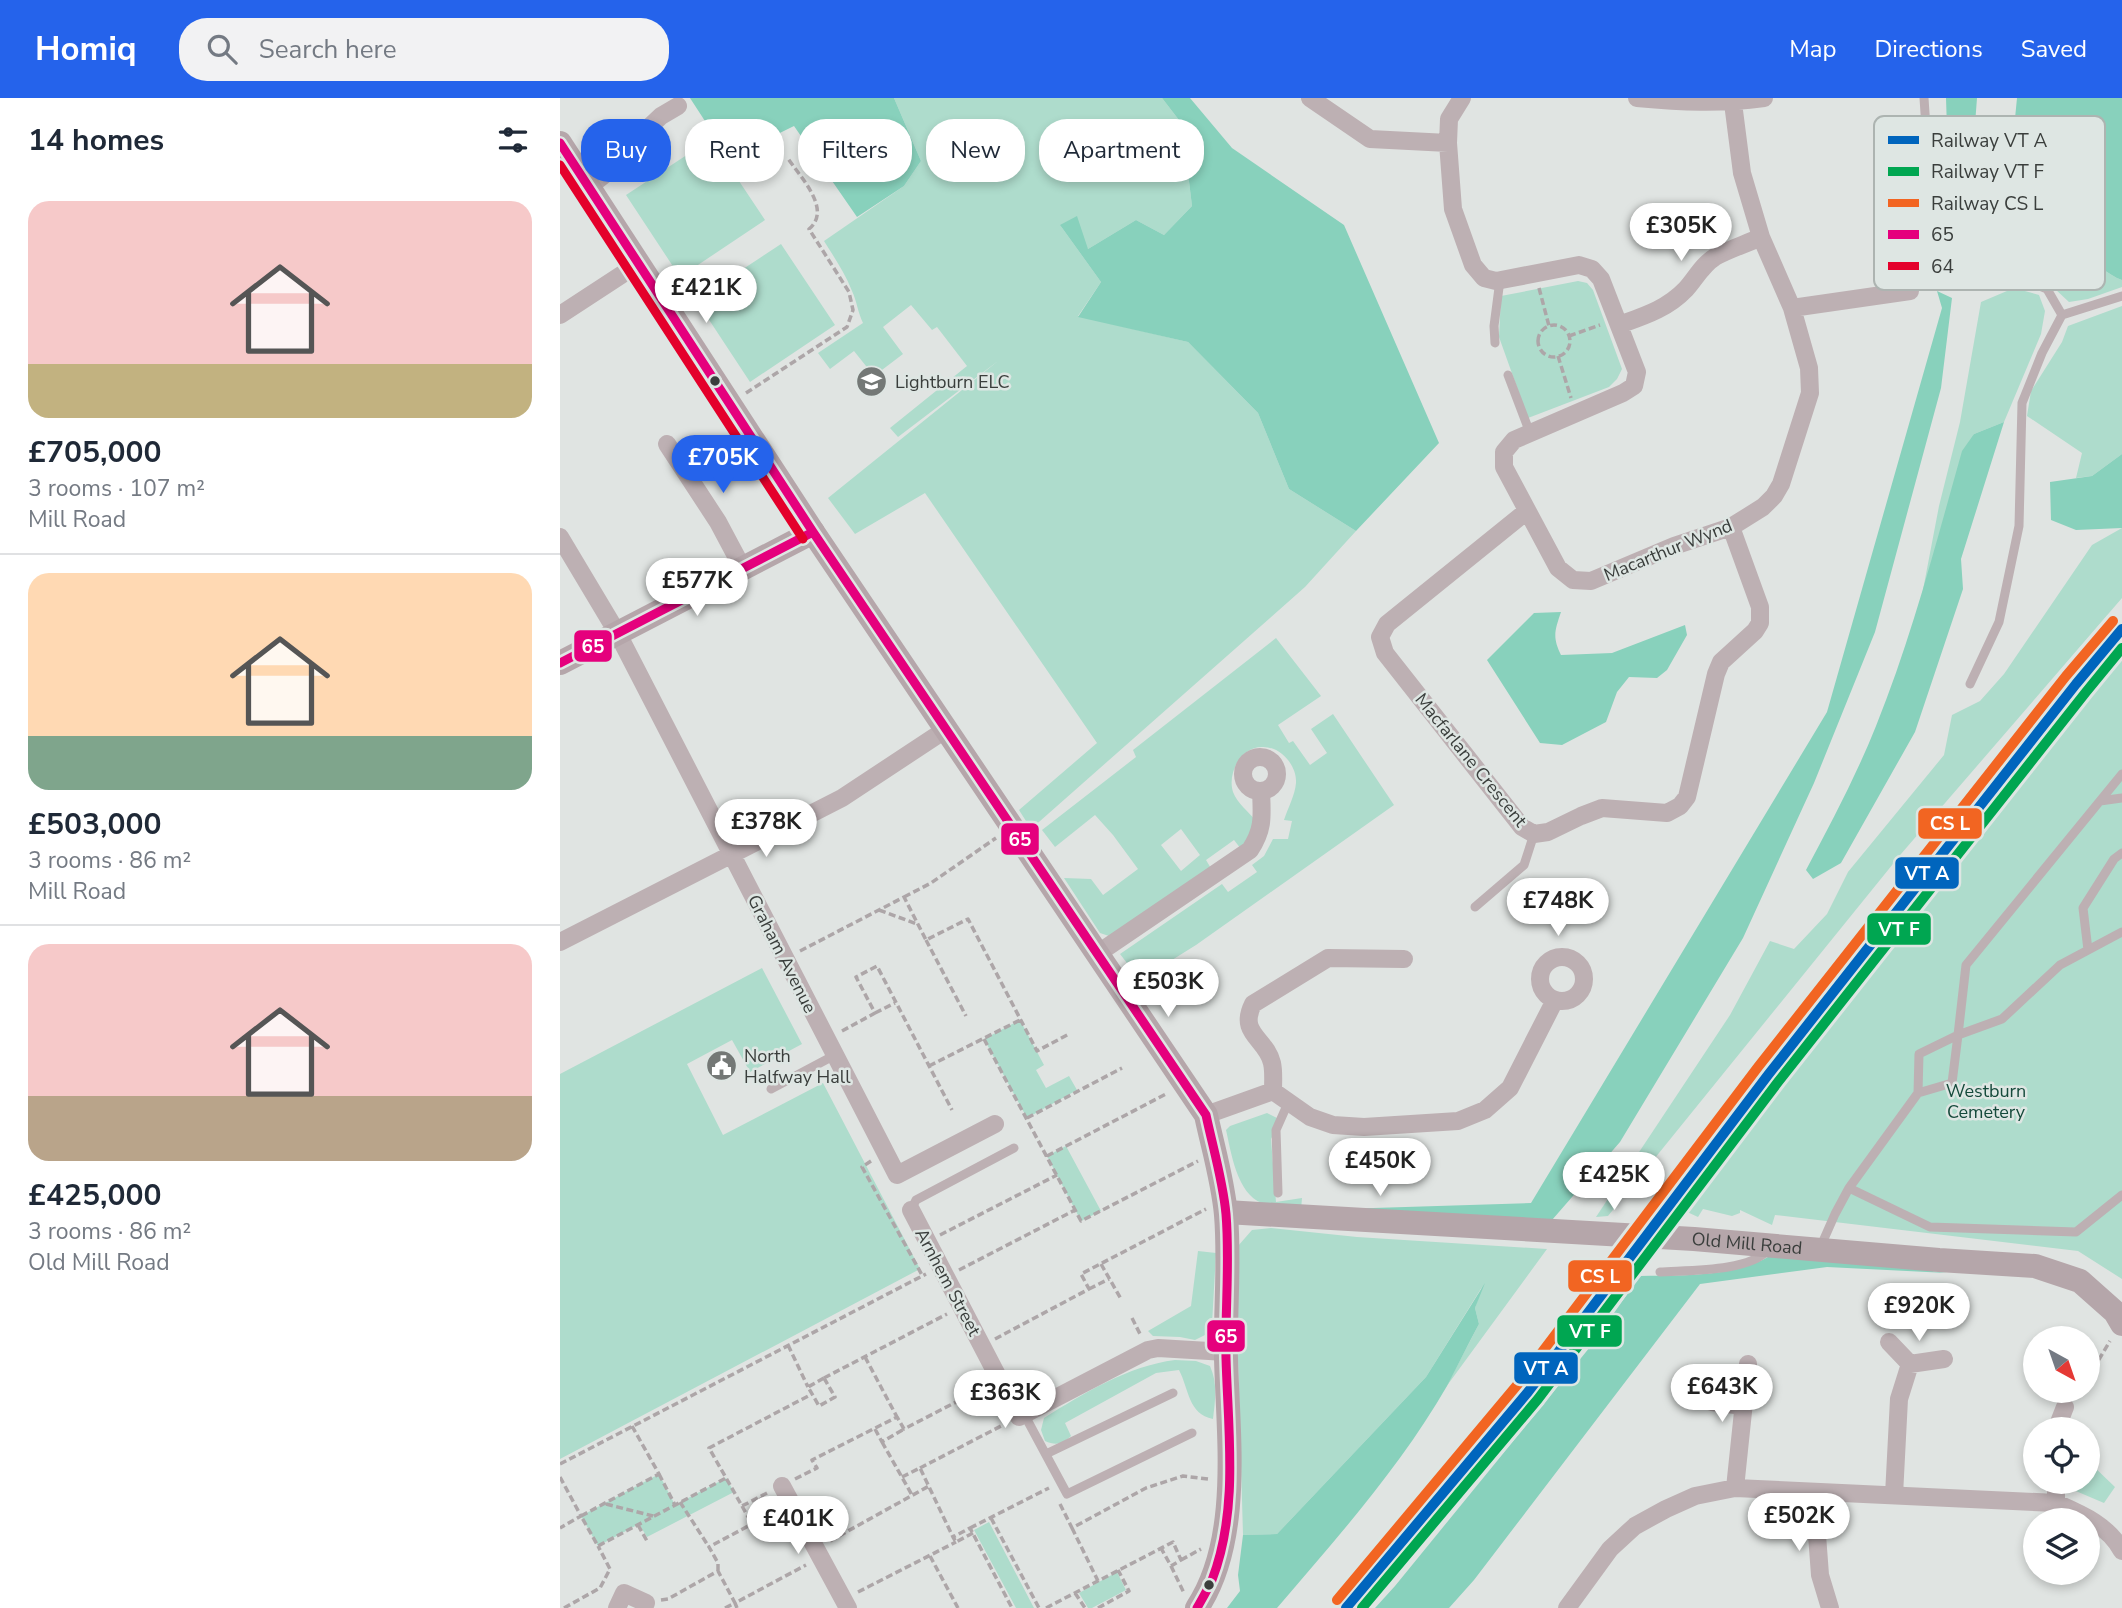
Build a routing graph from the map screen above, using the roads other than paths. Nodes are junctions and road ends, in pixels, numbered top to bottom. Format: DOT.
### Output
graph roads {
  1 [pos="1310,98"];
  2 [pos="1462,98"];
  3 [pos="1637,98"];
  4 [pos="1764,98"];
  5 [pos="1924,98"];
  6 [pos="1733,103"];
  7 [pos="678,106"];
  8 [pos="1925,116"];
  9 [pos="560,143"];
  10 [pos="1448,143"];
  11 [pos="589,187"];
  12 [pos="1760,237"];
  13 [pos="638,264"];
  14 [pos="1500,280"];
  15 [pos="2048,290"];
  16 [pos="1910,291"];
  17 [pos="2122,296"];
  18 [pos="1792,308"];
  19 [pos="560,315"];
  20 [pos="2062,315"];
  21 [pos="1619,325"];
  22 [pos="1495,343"];
  23 [pos="1508,375"];
  24 [pos="1530,433"];
  25 [pos="667,444"];
  26 [pos="1527,511"];
  27 [pos="1731,527"];
  28 [pos="813,532"];
  29 [pos="560,537"];
  30 [pos="743,569"];
  31 [pos="618,634"];
  32 [pos="560,663"];
  33 [pos="1970,684"];
  34 [pos="945,730"];
  35 [pos="2122,774"];
  36 [pos="1261,791"];
  37 [pos="2122,798"];
  38 [pos="2100,801"];
  39 [pos="1534,835"];
  40 [pos="2122,853"];
  41 [pos="732,855"];
  42 [pos="1475,907"];
  43 [pos="2122,932"];
  44 [pos="560,942"];
  45 [pos="2088,950"];
  46 [pos="1097,954"];
  47 [pos="1404,959"];
  48 [pos="1555,1000"];
  49 [pos="1958,1035"];
  50 [pos="831,1047"];
  51 [pos="771,1089"];
  52 [pos="1273,1091"];
  53 [pos="1919,1093"];
  54 [pos="1288,1103"];
  55 [pos="1206,1115"];
  56 [pos="995,1124"];
  57 [pos="1014,1148"];
  58 [pos="1849,1188"];
  59 [pos="1278,1193"];
  60 [pos="2122,1195"];
  61 [pos="1225,1206"];
  62 [pos="911,1210"];
  63 [pos="1771,1246"];
  64 [pos="1819,1251"];
  65 [pos="1660,1272"];
  66 [pos="2119,1330"];
  67 [pos="1889,1342"];
  68 [pos="1226,1352"];
  69 [pos="1944,1359"];
  70 [pos="1748,1364"];
  71 [pos="1910,1364"];
  72 [pos="1173,1393"];
  73 [pos="1712,1402"];
  74 [pos="1743,1406"];
  75 [pos="2065,1407"];
  76 [pos="1021,1415"];
  77 [pos="2061,1417"];
  78 [pos="1192,1433"];
  79 [pos="1046,1454"];
  80 [pos="782,1486"];
  81 [pos="1735,1489"];
  82 [pos="1821,1493"];
  83 [pos="2056,1494"];
  84 [pos="1894,1495"];
  85 [pos="2056,1503"];
  86 [pos="2122,1550"];
  87 [pos="646,1603"];
  88 [pos="1192,1603"];
  89 [pos="846,1604"];
  90 [pos="617,1608"];
  91 [pos="1567,1608"];
  92 [pos="1830,1608"];
  1 -- 10 [label="street"];
  2 -- 10 [label="street"];
  3 -- 6 [label="street"];
  4 -- 6 [label="street"];
  5 -- 8 [label="lane"];
  6 -- 12 [label="street, Macarthur Wynd"];
  7 -- 11 [label="street"];
  9 -- 11 [label="street"];
  10 -- 14 [label="street"];
  11 -- 13 [label="street"];
  12 -- 18 [label="street, Macarthur Wynd"];
  12 -- 21 [label="street"];
  13 -- 19 [label="street"];
  13 -- 28 [label="street"];
  14 -- 21 [label="street, Macarthur Wynd"];
  14 -- 22 [label="lane"];
  15 -- 20 [label="lane"];
  16 -- 18 [label="street"];
  17 -- 20 [label="lane"];
  18 -- 27 [label="street, Macarthur Wynd"];
  20 -- 33 [label="lane"];
  21 -- 24 [label="street, Macarthur Wynd"];
  23 -- 24 [label="lane"];
  24 -- 26 [label="street, Macarthur Wynd"];
  25 -- 30 [label="street"];
  26 -- 27 [label="street, Macarthur Wynd"];
  26 -- 39 [label="street, Macfarlane Crescent"];
  27 -- 39 [label="street, Macfarlane Crescent"];
  28 -- 30 [label="street"];
  28 -- 34 [label="street"];
  29 -- 31 [label="street, Graham Avenue"];
  30 -- 31 [label="street"];
  31 -- 32 [label="street"];
  31 -- 41 [label="street, Graham Avenue"];
  34 -- 41 [label="street"];
  34 -- 46 [label="street"];
  35 -- 38 [label="lane"];
  36 -- 46 [label="street"];
  37 -- 38 [label="lane"];
  38 -- 49 [label="lane"];
  39 -- 42 [label="lane"];
  40 -- 45 [label="lane"];
  41 -- 44 [label="street"];
  41 -- 50 [label="street, Graham Avenue"];
  43 -- 45 [label="lane"];
  45 -- 49 [label="lane"];
  46 -- 55 [label="street"];
  47 -- 52 [label="street"];
  48 -- 54 [label="street"];
  49 -- 53 [label="lane"];
  49 -- 53 [label="lane"];
  50 -- 51 [label="lane"];
  50 -- 56 [label="street, Graham Avenue"];
  52 -- 54 [label="street"];
  52 -- 55 [label="street"];
  53 -- 58 [label="lane"];
  54 -- 59 [label="lane"];
  55 -- 61 [label="street"];
  57 -- 62 [label="lane"];
  58 -- 60 [label="lane"];
  58 -- 64 [label="lane"];
  61 -- 63 [label="street, Old Mill Road"];
  61 -- 68 [label="street"];
  62 -- 76 [label="street, Arnhem Street"];
  63 -- 64 [label="street, Old Mill Road"];
  63 -- 65 [label="lane"];
  64 -- 66 [label="street, Old Mill Road"];
  67 -- 71 [label="street"];
  68 -- 76 [label="street"];
  68 -- 88 [label="street"];
  69 -- 71 [label="street"];
  70 -- 74 [label="street"];
  71 -- 84 [label="street"];
  72 -- 79 [label="lane"];
  73 -- 74 [label="street"];
  74 -- 81 [label="street"];
  75 -- 77 [label="street"];
  76 -- 79 [label="lane"];
  78 -- 79 [label="lane"];
  80 -- 89 [label="street"];
  81 -- 82 [label="street"];
  81 -- 91 [label="street"];
  82 -- 84 [label="street"];
  82 -- 92 [label="street"];
  83 -- 85 [label="street"];
  84 -- 85 [label="street"];
  85 -- 86 [label="street"];
  87 -- 90 [label="street"];
}
